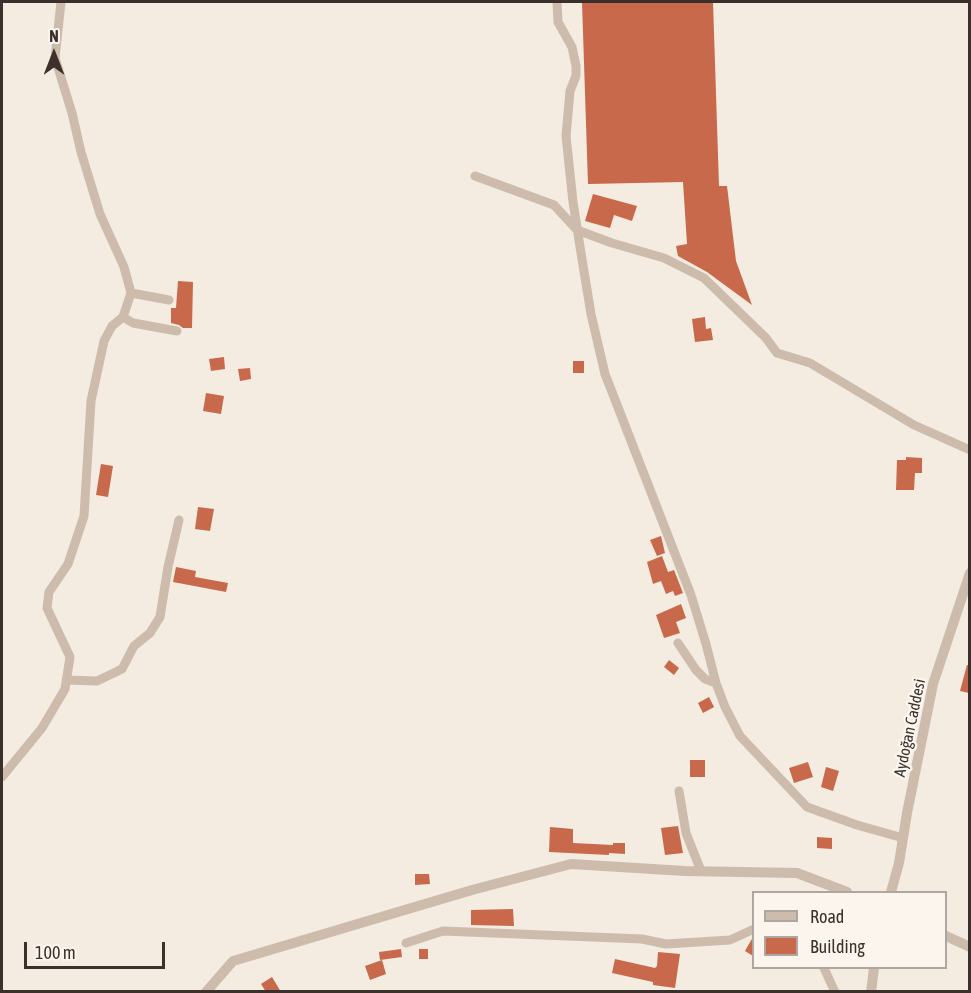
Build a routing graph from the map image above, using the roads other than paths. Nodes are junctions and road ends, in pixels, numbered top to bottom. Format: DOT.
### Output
graph roads {
  1 [pos="61,2"];
  2 [pos="557,2"];
  3 [pos="475,176"];
  4 [pos="577,230"];
  5 [pos="131,293"];
  6 [pos="169,300"];
  7 [pos="123,317"];
  8 [pos="177,332"];
  9 [pos="969,450"];
  10 [pos="179,520"];
  11 [pos="969,573"];
  12 [pos="678,643"];
  13 [pos="66,680"];
  14 [pos="716,683"];
  15 [pos="2,777"];
  16 [pos="678,791"];
  17 [pos="903,838"];
  18 [pos="701,871"];
  19 [pos="844,891"];
  20 [pos="891,891"];
  21 [pos="752,929"];
  22 [pos="947,937"];
  23 [pos="406,943"];
  24 [pos="969,947"];
  25 [pos="824,969"];
  26 [pos="874,969"];
  27 [pos="206,992"];
  28 [pos="835,992"];
  29 [pos="871,992"];
  1 -- 5 [label="street"];
  2 -- 4 [label="street"];
  3 -- 4 [label="street"];
  4 -- 9 [label="street"];
  4 -- 14 [label="street"];
  5 -- 6 [label="street"];
  5 -- 7 [label="street"];
  7 -- 8 [label="street"];
  7 -- 13 [label="street"];
  10 -- 13 [label="street"];
  11 -- 17 [label="street, Aydoğan Caddesi"];
  12 -- 14 [label="street"];
  13 -- 15 [label="street"];
  14 -- 17 [label="street"];
  16 -- 18 [label="street"];
  17 -- 20 [label="street, Aydoğan Caddesi"];
  18 -- 19 [label="street"];
  18 -- 27 [label="street"];
  21 -- 23 [label="street"];
  22 -- 24 [label="street"];
  25 -- 28 [label="street"];
  26 -- 29 [label="street"];
}
